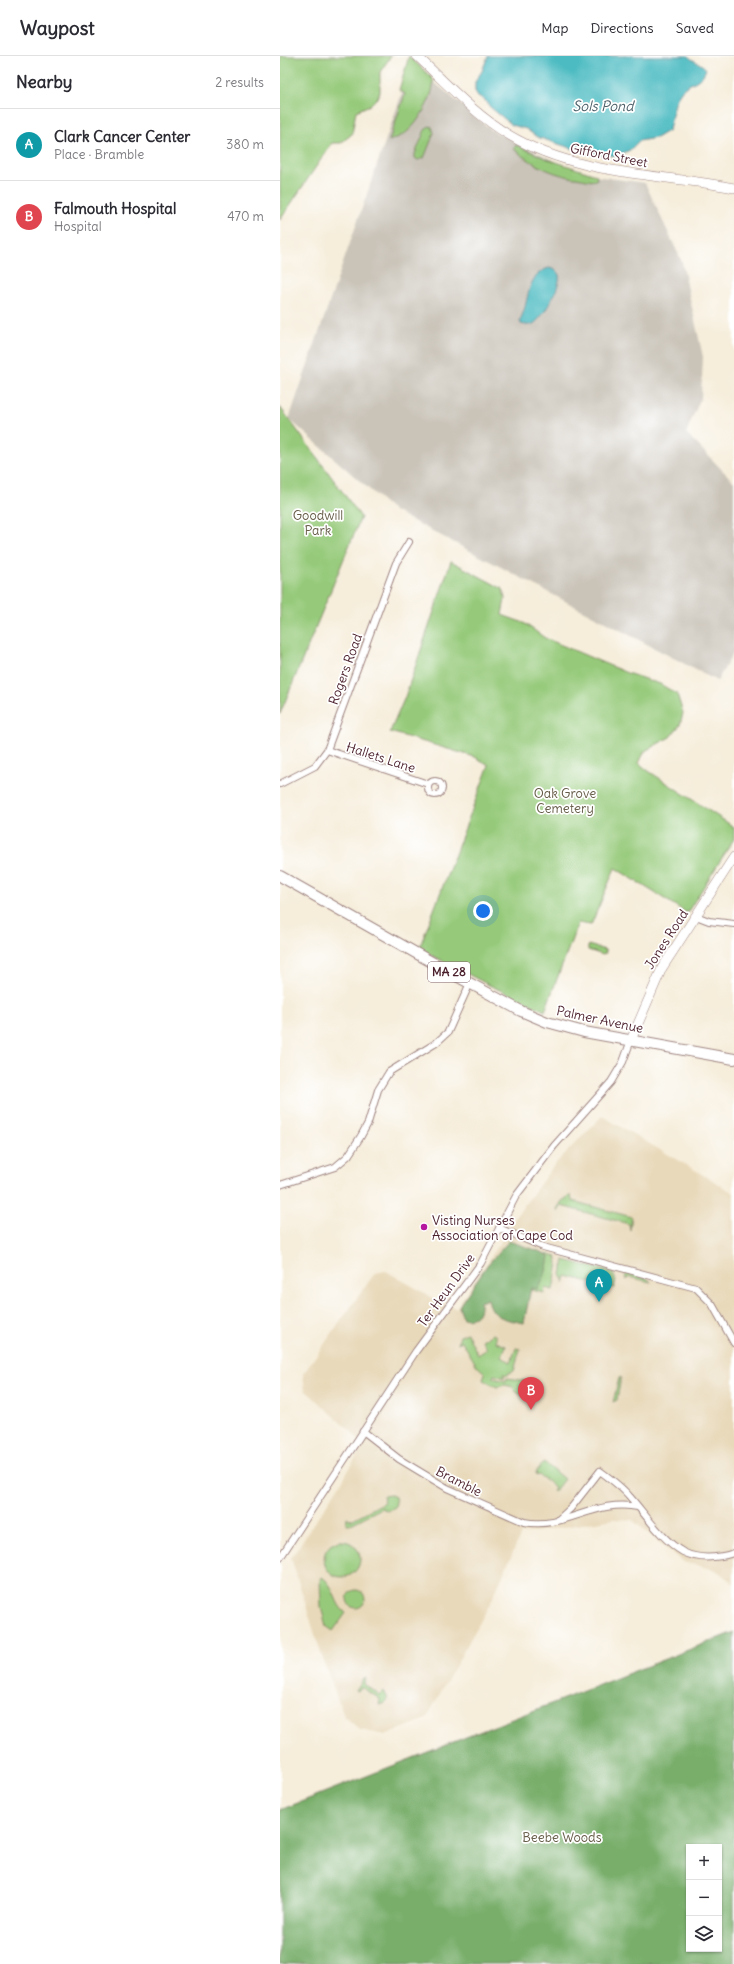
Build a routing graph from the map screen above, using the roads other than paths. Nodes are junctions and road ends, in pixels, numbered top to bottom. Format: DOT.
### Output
graph roads {
  1 [pos="417,56"];
  2 [pos="734,188"];
  3 [pos="409,542"];
  4 [pos="327,750"];
  5 [pos="280,784"];
  6 [pos="428,784"];
  7 [pos="734,857"];
  8 [pos="280,876"];
  9 [pos="696,916"];
  10 [pos="734,924"];
  11 [pos="470,983"];
  12 [pos="631,1040"];
  13 [pos="734,1059"];
  14 [pos="280,1185"];
  15 [pos="499,1228"];
  16 [pos="734,1343"];
  17 [pos="363,1431"];
  18 [pos="638,1507"];
  19 [pos="556,1521"];
  20 [pos="734,1553"];
  21 [pos="280,1558"];
  1 -- 2 [label="main road, Gifford Street"];
  3 -- 4 [label="street, Rogers Road"];
  4 -- 5 [label="street, Rogers Road"];
  4 -- 6 [label="street, Hallets Lane"];
  7 -- 9 [label="main road, Jones Road"];
  8 -- 11 [label="highway, Palmer Avenue / MA 28"];
  9 -- 10 [label="street"];
  9 -- 12 [label="main road, Jones Road"];
  11 -- 12 [label="highway, Palmer Avenue / MA 28"];
  11 -- 14 [label="street"];
  12 -- 13 [label="highway, Palmer Avenue / MA 28"];
  12 -- 15 [label="street, Ter Heun Drive"];
  15 -- 16 [label="street"];
  15 -- 17 [label="street, Ter Heun Drive"];
  17 -- 19 [label="street, Bramble"];
  17 -- 21 [label="street, Ter Heun Drive"];
  18 -- 19 [label="street, Bramble"];
  18 -- 19 [label="street"];
  18 -- 20 [label="street"];
}
